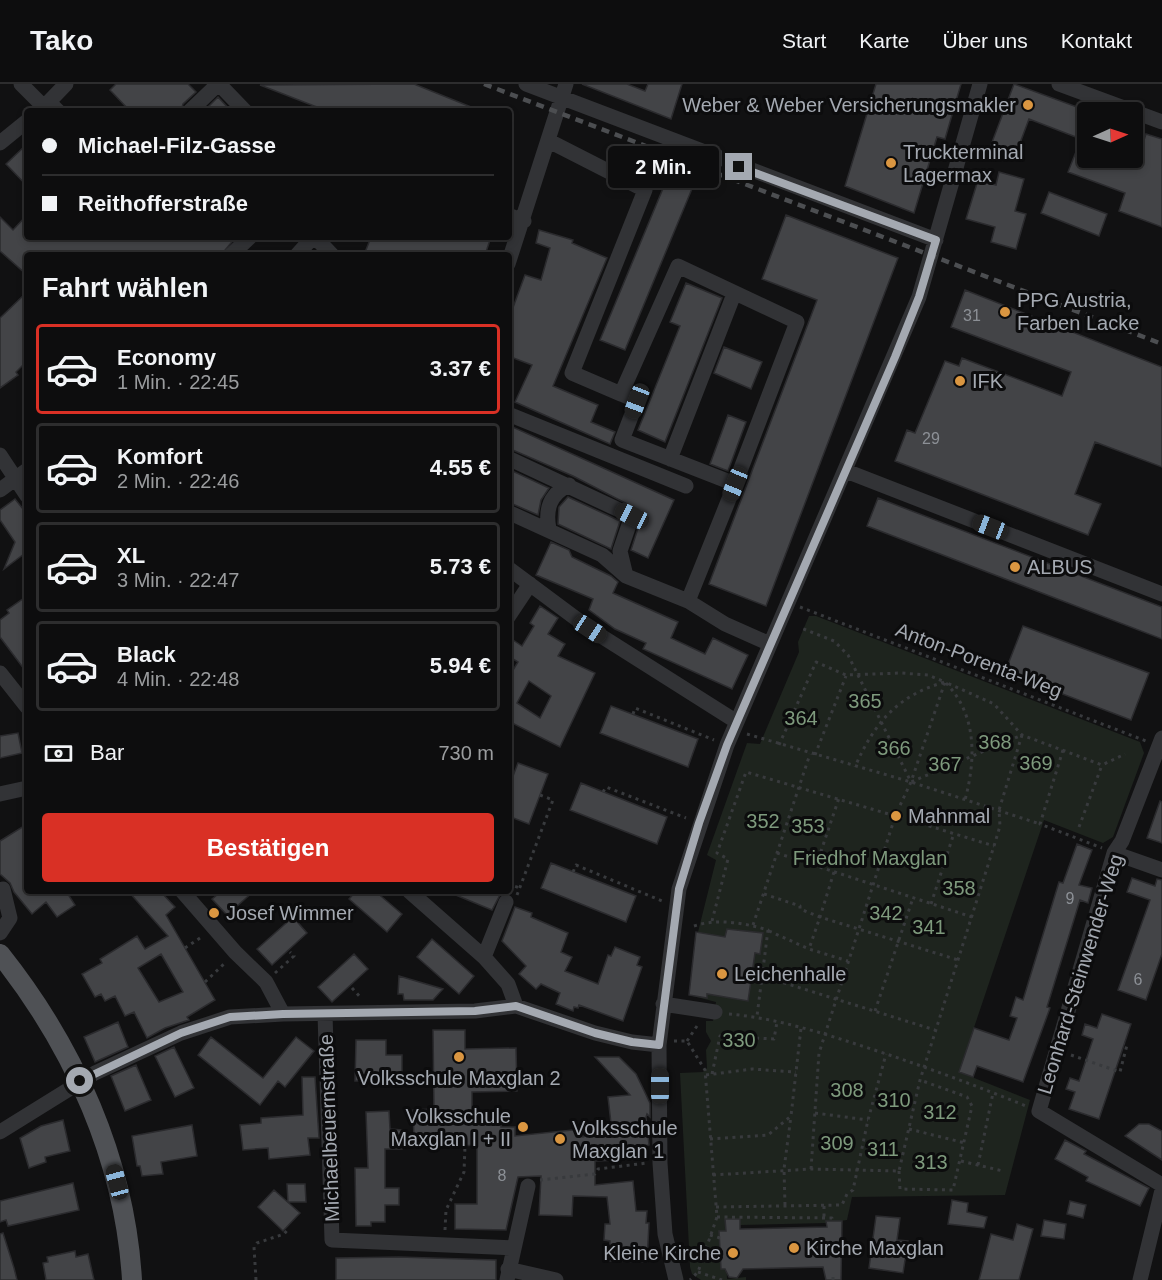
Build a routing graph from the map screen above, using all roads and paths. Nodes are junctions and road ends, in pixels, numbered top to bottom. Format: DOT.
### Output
graph roads {
  1 [pos="21,84"];
  2 [pos="66,84"];
  3 [pos="219,84"];
  4 [pos="526,84"];
  5 [pos="980,84"];
  6 [pos="1059,84"];
  7 [pos="564,91"];
  8 [pos="45,108"];
  9 [pos="48,108"];
  10 [pos="193,108"];
  11 [pos="242,108"];
  12 [pos="1162,122"];
  13 [pos="24,123"];
  14 [pos="549,141"];
  15 [pos="0,143"];
  16 [pos="512,216"];
  17 [pos="524,221"];
  18 [pos="247,240"];
  19 [pos="311,240"];
  20 [pos="317,240"];
  21 [pos="936,240"];
  22 [pos="234,252"];
  23 [pos="300,252"];
  24 [pos="329,252"];
  25 [pos="512,253"];
  26 [pos="734,294"];
  27 [pos="621,394"];
  28 [pos="512,416"];
  29 [pos="0,455"];
  30 [pos="670,459"];
  31 [pos="512,460"];
  32 [pos="846,471"];
  33 [pos="21,474"];
  34 [pos="735,484"];
  35 [pos="569,485"];
  36 [pos="686,486"];
  37 [pos="0,490"];
  38 [pos="512,514"];
  39 [pos="549,529"];
  40 [pos="512,571"];
  41 [pos="626,576"];
  42 [pos="530,584"];
  43 [pos="1162,594"];
  44 [pos="688,601"];
  45 [pos="788,602"];
  46 [pos="512,611"];
  47 [pos="801,628"];
  48 [pos="770,644"];
  49 [pos="0,673"];
  50 [pos="857,674"];
  51 [pos="846,675"];
  52 [pos="945,682"];
  53 [pos="24,703"];
  54 [pos="633,714"];
  55 [pos="881,723"];
  56 [pos="676,725"];
  57 [pos="735,726"];
  58 [pos="674,730"];
  59 [pos="1022,735"];
  60 [pos="1161,742"];
  61 [pos="727,745"];
  62 [pos="779,745"];
  63 [pos="1063,750"];
  64 [pos="810,754"];
  65 [pos="1125,754"];
  66 [pos="815,755"];
  67 [pos="973,756"];
  68 [pos="1102,765"];
  69 [pos="855,767"];
  70 [pos="911,782"];
  71 [pos="799,787"];
  72 [pos="24,789"];
  73 [pos="603,792"];
  74 [pos="0,794"];
  75 [pos="540,795"];
  76 [pos="839,798"];
  77 [pos="966,800"];
  78 [pos="645,802"];
  79 [pos="643,808"];
  80 [pos="999,810"];
  81 [pos="897,812"];
  82 [pos="892,815"];
  83 [pos="900,817"];
  84 [pos="894,820"];
  85 [pos="699,823"];
  86 [pos="1040,824"];
  87 [pos="1079,827"];
  88 [pos="954,833"];
  89 [pos="994,846"];
  90 [pos="777,853"];
  91 [pos="1114,853"];
  92 [pos="816,866"];
  93 [pos="1162,870"];
  94 [pos="573,872"];
  95 [pos="834,872"];
  96 [pos="614,881"];
  97 [pos="512,885"];
  98 [pos="873,885"];
  99 [pos="612,887"];
  100 [pos="520,888"];
  101 [pos="3,889"];
  102 [pos="185,894"];
  103 [pos="412,894"];
  104 [pos="763,894"];
  105 [pos="913,898"];
  106 [pos="511,900"];
  107 [pos="932,904"];
  108 [pos="676,906"];
  109 [pos="820,917"];
  110 [pos="972,917"];
  111 [pos="712,921"];
  112 [pos="694,926"];
  113 [pos="753,926"];
  114 [pos="214,928"];
  115 [pos="859,929"];
  116 [pos="768,930"];
  117 [pos="0,933"];
  118 [pos="899,942"];
  119 [pos="185,948"];
  120 [pos="809,950"];
  121 [pos="236,952"];
  122 [pos="290,952"];
  123 [pos="0,954"];
  124 [pos="484,957"];
  125 [pos="958,960"];
  126 [pos="848,961"];
  127 [pos="762,976"];
  128 [pos="205,982"];
  129 [pos="266,982"];
  130 [pos="352,988"];
  131 [pos="836,997"];
  132 [pos="364,1002"];
  133 [pos="663,1004"];
  134 [pos="516,1006"];
  135 [pos="709,1011"];
  136 [pos="875,1011"];
  137 [pos="283,1014"];
  138 [pos="325,1014"];
  139 [pos="757,1016"];
  140 [pos="777,1022"];
  141 [pos="801,1028"];
  142 [pos="936,1030"];
  143 [pos="824,1034"];
  144 [pos="687,1041"];
  145 [pos="666,1043"];
  146 [pos="1124,1044"];
  147 [pos="1056,1050"];
  148 [pos="886,1054"];
  149 [pos="924,1065"];
  150 [pos="796,1072"];
  151 [pos="712,1074"];
  152 [pos="706,1075"];
  153 [pos="920,1080"];
  154 [pos="80,1081"];
  155 [pos="993,1093"];
  156 [pos="1039,1111"];
  157 [pos="815,1113"];
  158 [pos="790,1116"];
  159 [pos="868,1120"];
  160 [pos="909,1129"];
  161 [pos="0,1132"];
  162 [pos="710,1139"];
  163 [pos="965,1143"];
  164 [pos="465,1146"];
  165 [pos="961,1161"];
  166 [pos="649,1163"];
  167 [pos="978,1165"];
  168 [pos="811,1169"];
  169 [pos="784,1170"];
  170 [pos="857,1170"];
  171 [pos="899,1171"];
  172 [pos="1003,1171"];
  173 [pos="713,1175"];
  174 [pos="1162,1185"];
  175 [pos="528,1186"];
  176 [pos="1162,1190"];
  177 [pos="785,1205"];
  178 [pos="824,1206"];
  179 [pos="716,1207"];
  180 [pos="717,1217"];
  181 [pos="824,1218"];
  182 [pos="832,1221"];
  183 [pos="289,1228"];
  184 [pos="710,1235"];
  185 [pos="720,1238"];
  186 [pos="444,1244"];
  187 [pos="513,1248"];
  188 [pos="698,1272"];
  189 [pos="508,1275"];
  190 [pos="694,1276"];
  191 [pos="132,1280"];
  192 [pos="256,1280"];
  193 [pos="556,1280"];
  194 [pos="676,1280"];
  195 [pos="722,1280"];
  196 [pos="1140,1280"];
  1 -- 8 [label="street"];
  2 -- 9 [label="street"];
  3 -- 10 [label="street"];
  3 -- 11 [label="street"];
  4 -- 7 [label="street"];
  5 -- 21 [label="street"];
  6 -- 12 [label="street"];
  7 -- 14 [label="street"];
  7 -- 21 [label="street"];
  13 -- 15 [label="street"];
  14 -- 17 [label="street"];
  14 -- 27 [label="street"];
  16 -- 17 [label="street"];
  17 -- 25 [label="street"];
  18 -- 22 [label="street"];
  19 -- 23 [label="street"];
  20 -- 24 [label="street"];
  21 -- 32 [label="street"];
  26 -- 27 [label="street"];
  26 -- 30 [label="street"];
  26 -- 34 [label="street"];
  27 -- 30 [label="street"];
  28 -- 36 [label="street"];
  29 -- 33 [label="street"];
  30 -- 34 [label="street"];
  31 -- 35 [label="street"];
  32 -- 43 [label="street"];
  32 -- 45 [label="street"];
  33 -- 37 [label="street"];
  34 -- 44 [label="street"];
  35 -- 39 [label="street"];
  35 -- 41 [label="street"];
  38 -- 39 [label="street"];
  39 -- 41 [label="street"];
  40 -- 42 [label="street"];
  41 -- 44 [label="street"];
  42 -- 46 [label="street"];
  42 -- 57 [label="street"];
  44 -- 48 [label="street"];
  45 -- 48 [label="street"];
  45 -- 60 [label="path, Anton-Porenta-Weg"];
  47 -- 50 [label="path"];
  48 -- 57 [label="street"];
  49 -- 53 [label="street"];
  50 -- 51 [label="path"];
  50 -- 52 [label="path"];
  50 -- 55 [label="path"];
  51 -- 62 [label="path"];
  51 -- 66 [label="path"];
  52 -- 55 [label="path"];
  52 -- 59 [label="path"];
  52 -- 67 [label="path"];
  52 -- 70 [label="path"];
  54 -- 56 [label="path"];
  55 -- 69 [label="path"];
  55 -- 70 [label="path"];
  56 -- 58 [label="path"];
  56 -- 61 [label="path"];
  57 -- 61 [label="street"];
  57 -- 62 [label="path"];
  59 -- 63 [label="path"];
  59 -- 67 [label="path"];
  59 -- 80 [label="path"];
  60 -- 91 [label="street, Leonhard-Steinwender-Weg"];
  61 -- 85 [label="street"];
  62 -- 64 [label="path"];
  63 -- 68 [label="path"];
  63 -- 86 [label="path"];
  64 -- 66 [label="path"];
  64 -- 71 [label="path"];
  65 -- 68 [label="path"];
  66 -- 69 [label="path"];
  67 -- 70 [label="path"];
  67 -- 77 [label="path"];
  68 -- 87 [label="path"];
  69 -- 70 [label="path"];
  70 -- 77 [label="path"];
  70 -- 81 [label="path"];
  71 -- 76 [label="path"];
  71 -- 90 [label="path"];
  71 -- 111 [label="path"];
  72 -- 74 [label="street"];
  73 -- 78 [label="path"];
  75 -- 100 [label="path"];
  76 -- 82 [label="path"];
  76 -- 92 [label="path"];
  77 -- 80 [label="path"];
  78 -- 79 [label="path"];
  78 -- 85 [label="path"];
  80 -- 86 [label="path"];
  80 -- 89 [label="path"];
  81 -- 82 [label="path"];
  81 -- 83 [label="path"];
  82 -- 84 [label="path"];
  83 -- 84 [label="path"];
  83 -- 88 [label="path"];
  84 -- 98 [label="path"];
  85 -- 108 [label="street"];
  86 -- 91 [label="path"];
  88 -- 89 [label="path"];
  88 -- 107 [label="path"];
  89 -- 110 [label="path"];
  90 -- 92 [label="path"];
  90 -- 104 [label="path"];
  91 -- 93 [label="street"];
  91 -- 147 [label="street, Leonhard-Steinwender-Weg"];
  92 -- 95 [label="path"];
  94 -- 96 [label="path"];
  95 -- 98 [label="path"];
  95 -- 109 [label="path"];
  96 -- 99 [label="path"];
  96 -- 108 [label="path"];
  97 -- 100 [label="path"];
  98 -- 105 [label="path"];
  98 -- 115 [label="path"];
  100 -- 106 [label="path"];
  101 -- 117 [label="street"];
  102 -- 114 [label="street"];
  103 -- 124 [label="street"];
  104 -- 109 [label="path"];
  104 -- 113 [label="path"];
  105 -- 107 [label="path"];
  105 -- 118 [label="path"];
  106 -- 124 [label="street"];
  107 -- 110 [label="path"];
  108 -- 133 [label="street"];
  109 -- 115 [label="path"];
  109 -- 120 [label="path"];
  110 -- 125 [label="path"];
  111 -- 112 [label="path"];
  111 -- 113 [label="path"];
  113 -- 116 [label="path"];
  114 -- 119 [label="path"];
  114 -- 121 [label="street"];
  115 -- 118 [label="path"];
  115 -- 126 [label="path"];
  116 -- 120 [label="path"];
  116 -- 127 [label="path"];
  118 -- 125 [label="path"];
  118 -- 136 [label="path"];
  120 -- 126 [label="path"];
  121 -- 128 [label="path"];
  121 -- 129 [label="street"];
  122 -- 129 [label="path"];
  123 -- 154 [label="main road"];
  124 -- 134 [label="street"];
  125 -- 142 [label="path"];
  126 -- 131 [label="path"];
  127 -- 131 [label="path"];
  127 -- 139 [label="path"];
  129 -- 137 [label="street"];
  130 -- 132 [label="path"];
  131 -- 136 [label="path"];
  131 -- 143 [label="path"];
  133 -- 135 [label="street"];
  133 -- 145 [label="street"];
  134 -- 138 [label="street"];
  134 -- 145 [label="street"];
  135 -- 139 [label="path"];
  135 -- 144 [label="path"];
  136 -- 142 [label="path"];
  137 -- 138 [label="street"];
  137 -- 154 [label="street"];
  138 -- 186 [label="street, Michaelbeuernstraße"];
  139 -- 140 [label="path"];
  140 -- 141 [label="path"];
  140 -- 151 [label="path"];
  141 -- 143 [label="path"];
  141 -- 150 [label="path"];
  142 -- 149 [label="path"];
  143 -- 148 [label="path"];
  143 -- 157 [label="path"];
  144 -- 145 [label="path"];
  144 -- 152 [label="path"];
  145 -- 194 [label="street"];
  146 -- 147 [label="path"];
  147 -- 156 [label="street, Leonhard-Steinwender-Weg"];
  148 -- 149 [label="path"];
  148 -- 159 [label="path"];
  149 -- 153 [label="path"];
  149 -- 155 [label="path"];
  150 -- 151 [label="path"];
  150 -- 158 [label="path"];
  151 -- 152 [label="path"];
  152 -- 162 [label="path"];
  153 -- 160 [label="path"];
  153 -- 163 [label="path"];
  154 -- 161 [label="street"];
  154 -- 191 [label="main road"];
  155 -- 156 [label="path"];
  155 -- 167 [label="path"];
  156 -- 174 [label="street"];
  157 -- 159 [label="path"];
  157 -- 168 [label="path"];
  158 -- 162 [label="path"];
  158 -- 169 [label="path"];
  159 -- 170 [label="path"];
  160 -- 163 [label="path"];
  160 -- 171 [label="path"];
  162 -- 173 [label="path"];
  163 -- 165 [label="path"];
  164 -- 186 [label="path"];
  165 -- 167 [label="path"];
  165 -- 171 [label="path"];
  166 -- 175 [label="path"];
  167 -- 172 [label="path"];
  168 -- 169 [label="path"];
  168 -- 170 [label="path"];
  169 -- 173 [label="path"];
  169 -- 177 [label="path"];
  170 -- 171 [label="path"];
  170 -- 178 [label="path"];
  173 -- 179 [label="path"];
  175 -- 187 [label="street"];
  176 -- 196 [label="street"];
  177 -- 178 [label="path"];
  177 -- 179 [label="path"];
  178 -- 181 [label="path"];
  179 -- 180 [label="path"];
  180 -- 181 [label="path"];
  180 -- 184 [label="path"];
  181 -- 182 [label="path"];
  183 -- 192 [label="path"];
  184 -- 185 [label="path"];
  184 -- 188 [label="path"];
  186 -- 187 [label="street, Michaelbeuernstraße"];
  187 -- 189 [label="street"];
  188 -- 190 [label="path"];
  188 -- 195 [label="path"];
  189 -- 193 [label="street"];
}
